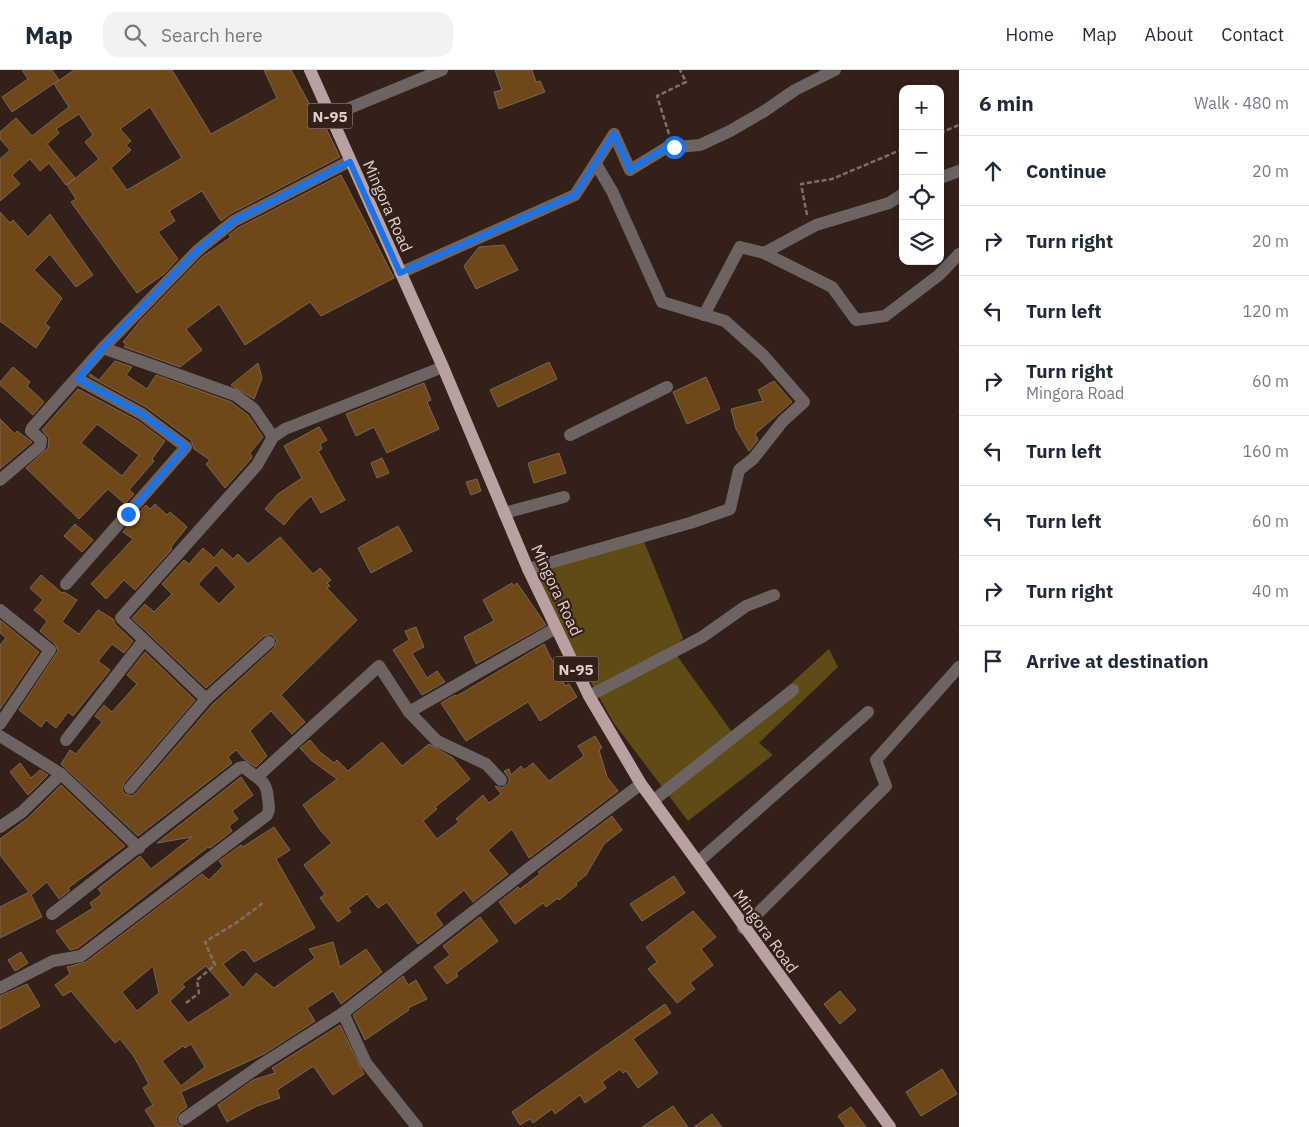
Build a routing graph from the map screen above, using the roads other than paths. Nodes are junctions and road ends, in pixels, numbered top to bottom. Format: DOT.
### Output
graph roads {
  1 [pos="310,70"];
  2 [pos="442,70"];
  3 [pos="835,70"];
  4 [pos="330,116"];
  5 [pos="350,162"];
  6 [pos="596,164"];
  7 [pos="959,171"];
  8 [pos="944,177"];
  9 [pos="899,197"];
  10 [pos="764,254"];
  11 [pos="959,254"];
  12 [pos="400,273"];
  13 [pos="704,315"];
  14 [pos="103,348"];
  15 [pos="443,367"];
  16 [pos="78,379"];
  17 [pos="667,387"];
  18 [pos="570,435"];
  19 [pos="273,437"];
  20 [pos="0,480"];
  21 [pos="564,497"];
  22 [pos="504,513"];
  23 [pos="528,569"];
  24 [pos="66,584"];
  25 [pos="774,595"];
  26 [pos="0,610"];
  27 [pos="556,628"];
  28 [pos="144,640"];
  29 [pos="269,642"];
  30 [pos="959,667"];
  31 [pos="793,690"];
  32 [pos="589,696"];
  33 [pos="206,699"];
  34 [pos="409,712"];
  35 [pos="868,712"];
  36 [pos="0,724"];
  37 [pos="0,736"];
  38 [pos="66,740"];
  39 [pos="61,774"];
  40 [pos="258,776"];
  41 [pos="501,780"];
  42 [pos="641,784"];
  43 [pos="130,788"];
  44 [pos="654,800"];
  45 [pos="0,827"];
  46 [pos="139,848"];
  47 [pos="698,862"];
  48 [pos="52,914"];
  49 [pos="743,928"];
  50 [pos="0,988"];
  51 [pos="344,1013"];
  52 [pos="184,1119"];
  53 [pos="417,1127"];
  54 [pos="890,1127"];
  1 -- 4 [label="main road, Mingora Road / N-95"];
  2 -- 4 [label="street"];
  3 -- 6 [label="street"];
  4 -- 5 [label="main road, Mingora Road / N-95"];
  5 -- 12 [label="main road, Mingora Road / N-95"];
  5 -- 14 [label="street"];
  6 -- 12 [label="street"];
  6 -- 13 [label="street"];
  7 -- 8 [label="street"];
  9 -- 10 [label="street"];
  10 -- 11 [label="street"];
  10 -- 13 [label="street"];
  12 -- 15 [label="main road, Mingora Road / N-95"];
  13 -- 23 [label="street"];
  14 -- 16 [label="street"];
  14 -- 19 [label="street"];
  15 -- 19 [label="street"];
  15 -- 22 [label="main road, Mingora Road / N-95"];
  16 -- 20 [label="street"];
  16 -- 24 [label="street"];
  17 -- 18 [label="street"];
  19 -- 28 [label="street"];
  21 -- 22 [label="street"];
  22 -- 23 [label="main road, Mingora Road / N-95"];
  23 -- 27 [label="main road, Mingora Road / N-95"];
  25 -- 32 [label="street"];
  26 -- 36 [label="street"];
  27 -- 32 [label="main road, Mingora Road / N-95"];
  27 -- 34 [label="street"];
  28 -- 33 [label="street"];
  28 -- 38 [label="street"];
  29 -- 33 [label="street"];
  30 -- 49 [label="street"];
  31 -- 44 [label="street"];
  32 -- 42 [label="main road, Mingora Road / N-95"];
  33 -- 43 [label="street"];
  34 -- 40 [label="street"];
  34 -- 41 [label="street"];
  35 -- 47 [label="street"];
  37 -- 39 [label="street"];
  39 -- 45 [label="street"];
  39 -- 46 [label="street"];
  40 -- 46 [label="street"];
  40 -- 50 [label="street"];
  42 -- 44 [label="main road, Mingora Road / N-95"];
  42 -- 51 [label="street"];
  44 -- 47 [label="main road, Mingora Road / N-95"];
  46 -- 48 [label="street"];
  47 -- 49 [label="main road, Mingora Road / N-95"];
  49 -- 54 [label="main road, Mingora Road / N-95"];
  51 -- 52 [label="street"];
  51 -- 53 [label="street"];
}
